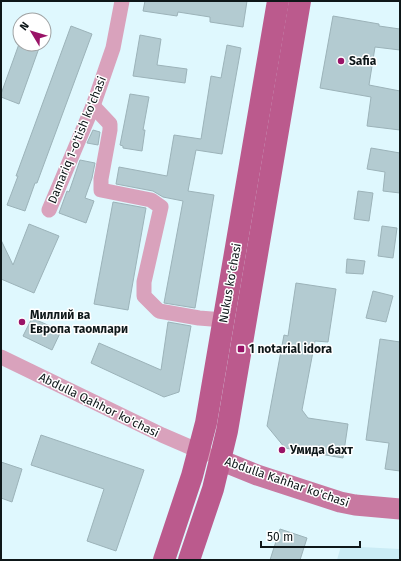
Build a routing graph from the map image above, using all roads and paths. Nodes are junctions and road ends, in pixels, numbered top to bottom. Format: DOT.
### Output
graph roads {
  1 [pos="122,1"];
  2 [pos="278,1"];
  3 [pos="300,1"];
  4 [pos="93,106"];
  5 [pos="49,210"];
  6 [pos="224,320"];
  7 [pos="1,357"];
  8 [pos="199,451"];
  9 [pos="220,460"];
  10 [pos="400,508"];
  11 [pos="164,560"];
  12 [pos="189,560"];
  1 -- 4 [label="street, Damariq 1-o'tish ko'chasi"];
  2 -- 6 [label="main road, Nukus ko'chasi"];
  3 -- 9 [label="main road, Nukus ko'chasi"];
  4 -- 5 [label="street, Damariq 1-o'tish ko'chasi"];
  4 -- 6 [label="street"];
  6 -- 8 [label="main road, Nukus ko'chasi"];
  7 -- 8 [label="street, Abdulla Qahhor ko'chasi"];
  8 -- 9 [label="street, Abdulla Kahhar ko'chasi"];
  8 -- 11 [label="main road, Nukus ko'chasi"];
  9 -- 10 [label="street, Abdulla Kahhar ko'chasi"];
  9 -- 12 [label="main road, Nukus ko'chasi"];
}
